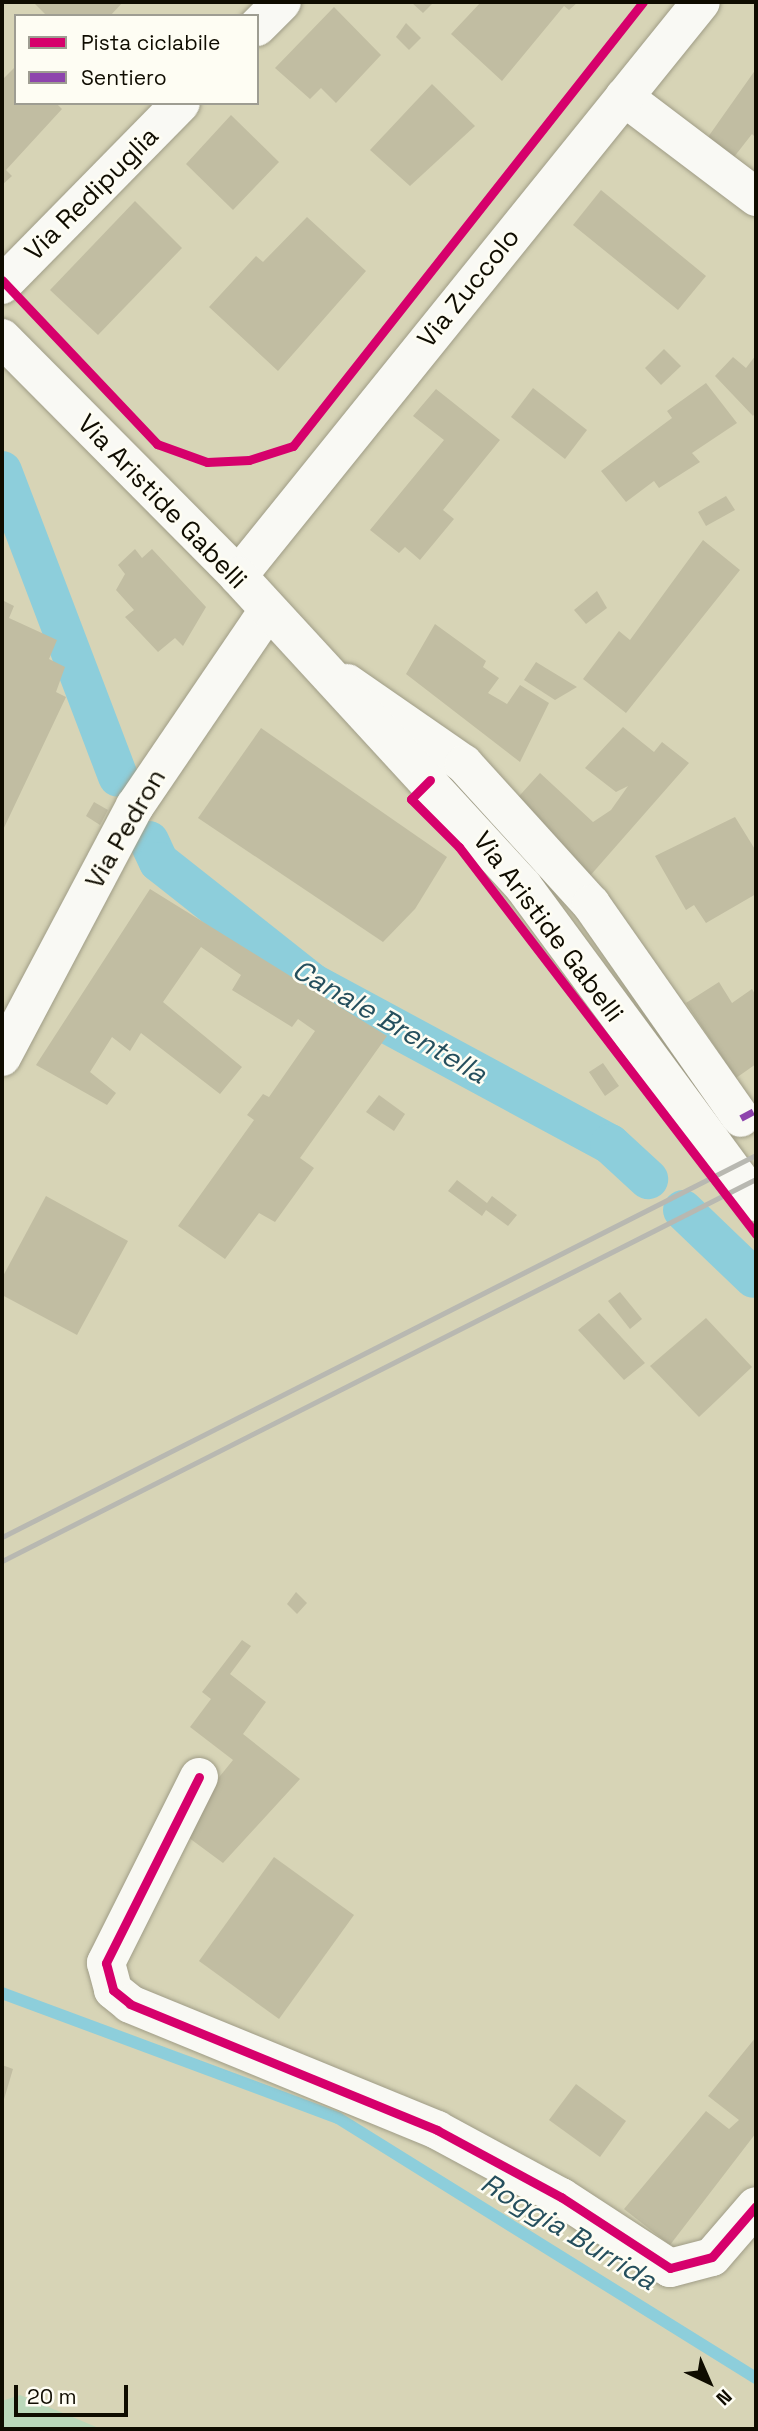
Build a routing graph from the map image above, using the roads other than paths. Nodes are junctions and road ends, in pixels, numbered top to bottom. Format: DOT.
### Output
graph roads {
  1 [pos="282,2"];
  2 [pos="701,2"];
  3 [pos="259,25"];
  4 [pos="624,97"];
  5 [pos="179,105"];
  6 [pos="756,197"];
  7 [pos="2,285"];
  8 [pos="2,338"];
  9 [pos="238,576"];
  10 [pos="267,612"];
  11 [pos="322,666"];
  12 [pos="4,1049"];
  13 [pos="741,1118"];
  14 [pos="756,1202"];
  15 [pos="199,1777"];
  16 [pos="756,2206"];
  1 -- 3 [label="street"];
  2 -- 4 [label="street, Via Zuccolo"];
  4 -- 6 [label="street"];
  4 -- 9 [label="street, Via Zuccolo"];
  5 -- 7 [label="street, Via Redipuglia"];
  8 -- 9 [label="street, Via Aristide Gabelli"];
  9 -- 10 [label="street, Via Aristide Gabelli"];
  10 -- 11 [label="street, Via Aristide Gabelli"];
  10 -- 12 [label="street, Via Pedron"];
  11 -- 13 [label="street, Via Aristide Gabelli"];
  11 -- 14 [label="street, Via Aristide Gabelli"];
  15 -- 16 [label="street"];
}
